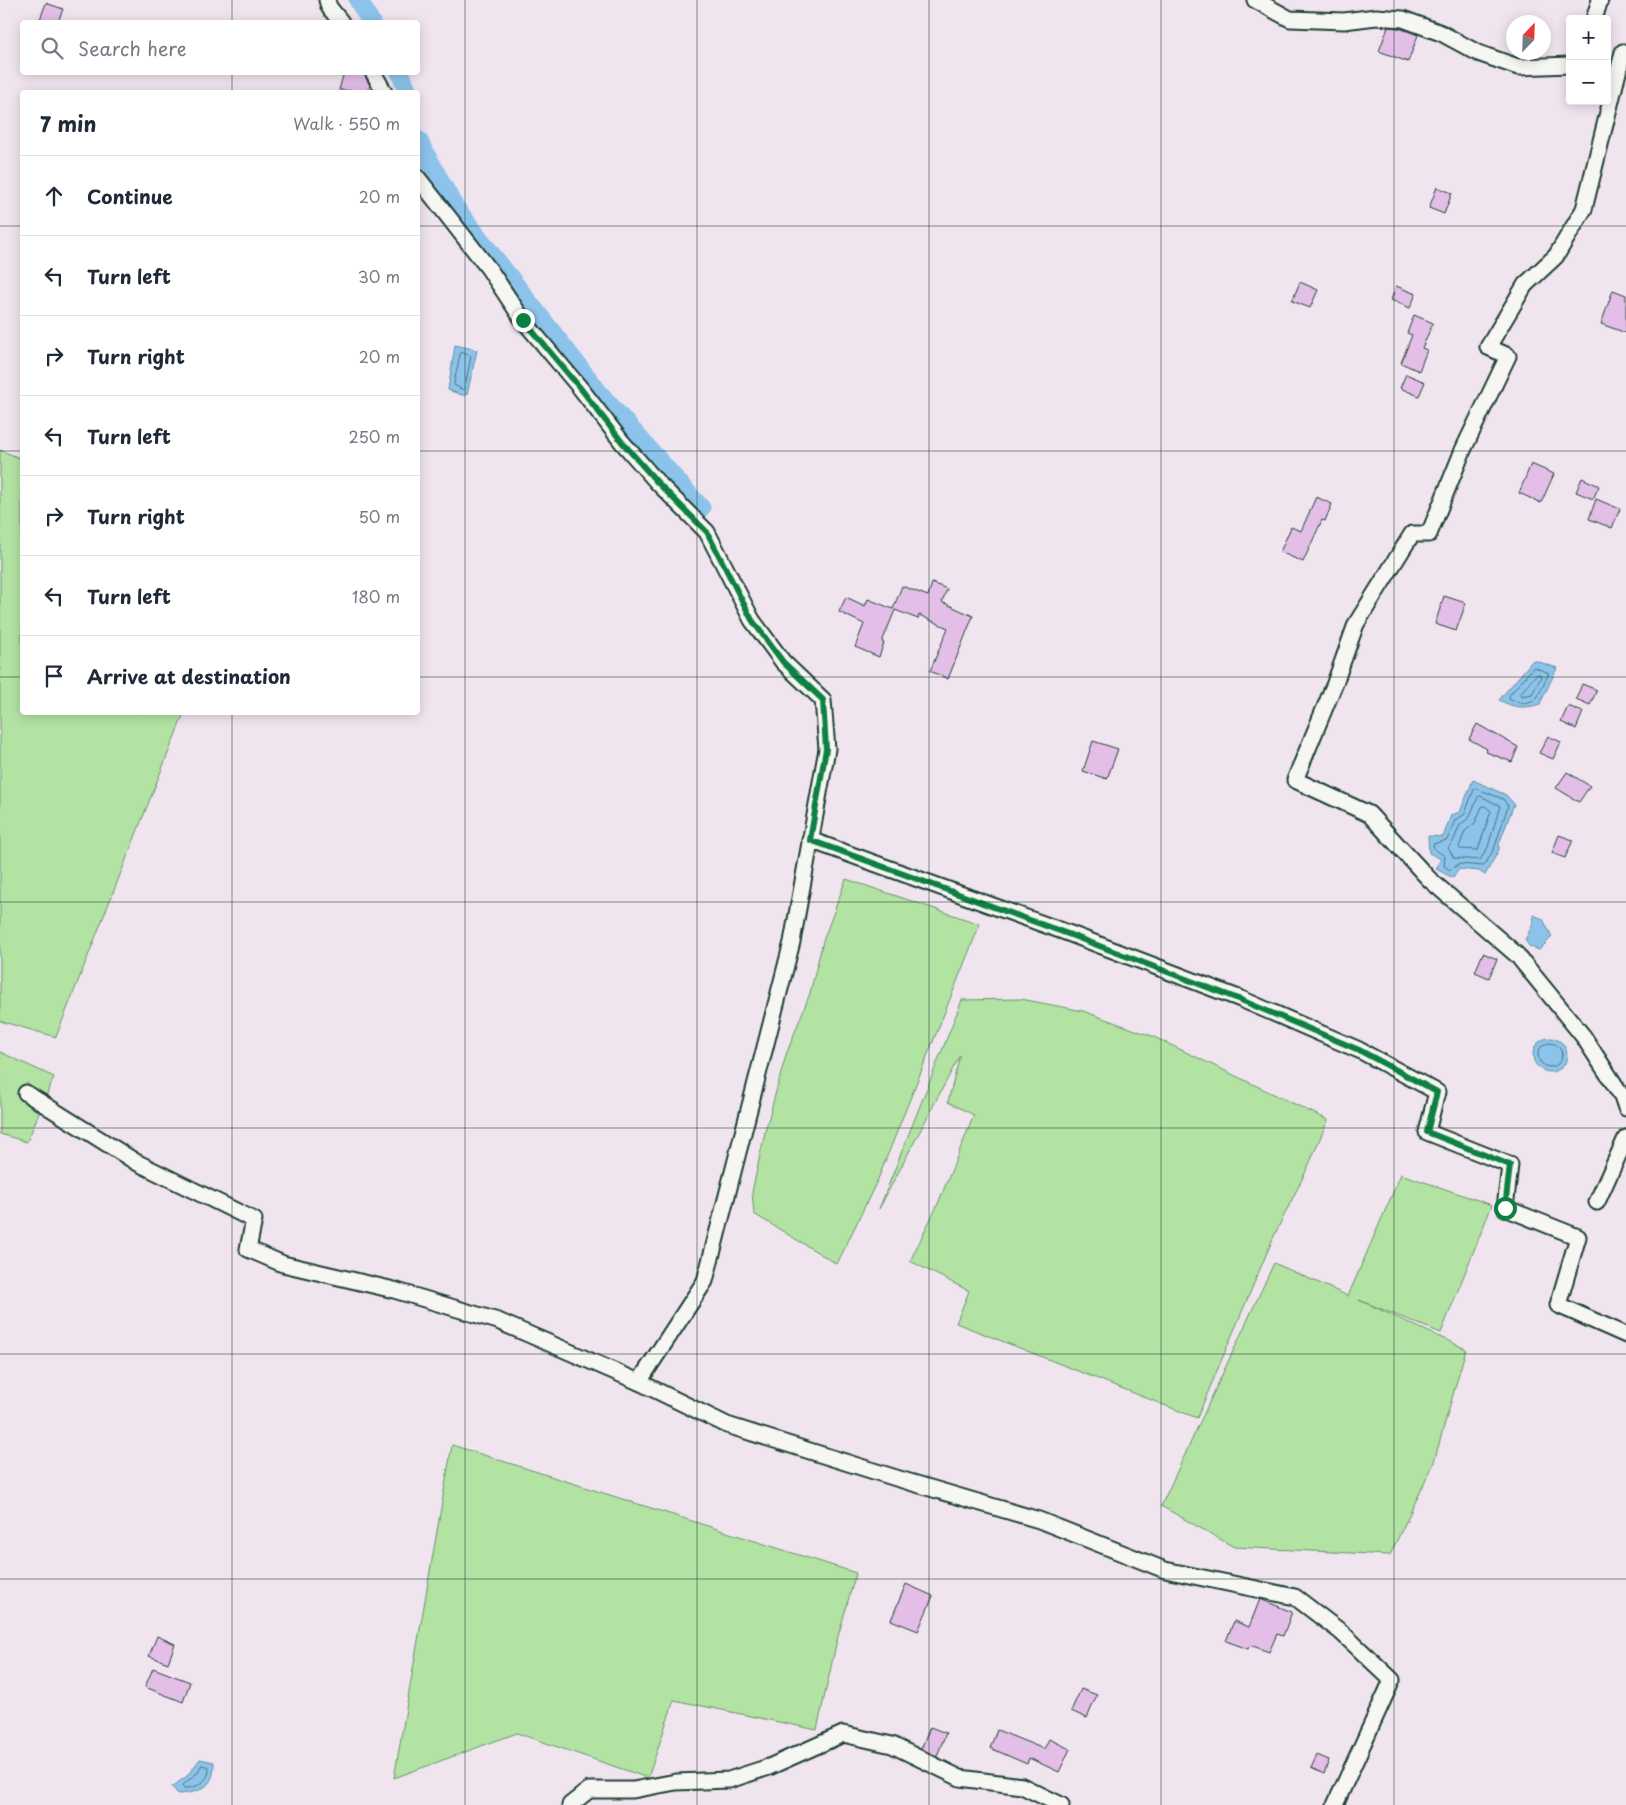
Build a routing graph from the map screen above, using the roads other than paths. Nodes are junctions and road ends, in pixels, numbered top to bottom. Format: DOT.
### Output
graph roads {
  1 [pos="327,0"];
  2 [pos="1255,0"];
  3 [pos="1600,0"];
  4 [pos="1595,15"];
  5 [pos="339,20"];
  6 [pos="1625,52"];
  7 [pos="1611,55"];
  8 [pos="1566,65"];
  9 [pos="375,75"];
  10 [pos="383,90"];
  11 [pos="420,181"];
  12 [pos="810,840"];
  13 [pos="26,1093"];
  14 [pos="1626,1108"];
  15 [pos="1626,1138"];
  16 [pos="1597,1202"];
  17 [pos="1626,1335"];
  18 [pos="639,1382"];
  19 [pos="570,1805"];
  20 [pos="1061,1805"];
  21 [pos="1335,1805"];
  1 -- 5 [label="street"];
  2 -- 8 [label="street"];
  3 -- 4 [label="street"];
  6 -- 7 [label="street"];
  6 -- 14 [label="street"];
  9 -- 10 [label="street"];
  11 -- 12 [label="street"];
  12 -- 17 [label="street"];
  12 -- 18 [label="street"];
  13 -- 18 [label="street"];
  15 -- 16 [label="street"];
  18 -- 21 [label="street"];
  19 -- 20 [label="street"];
}
